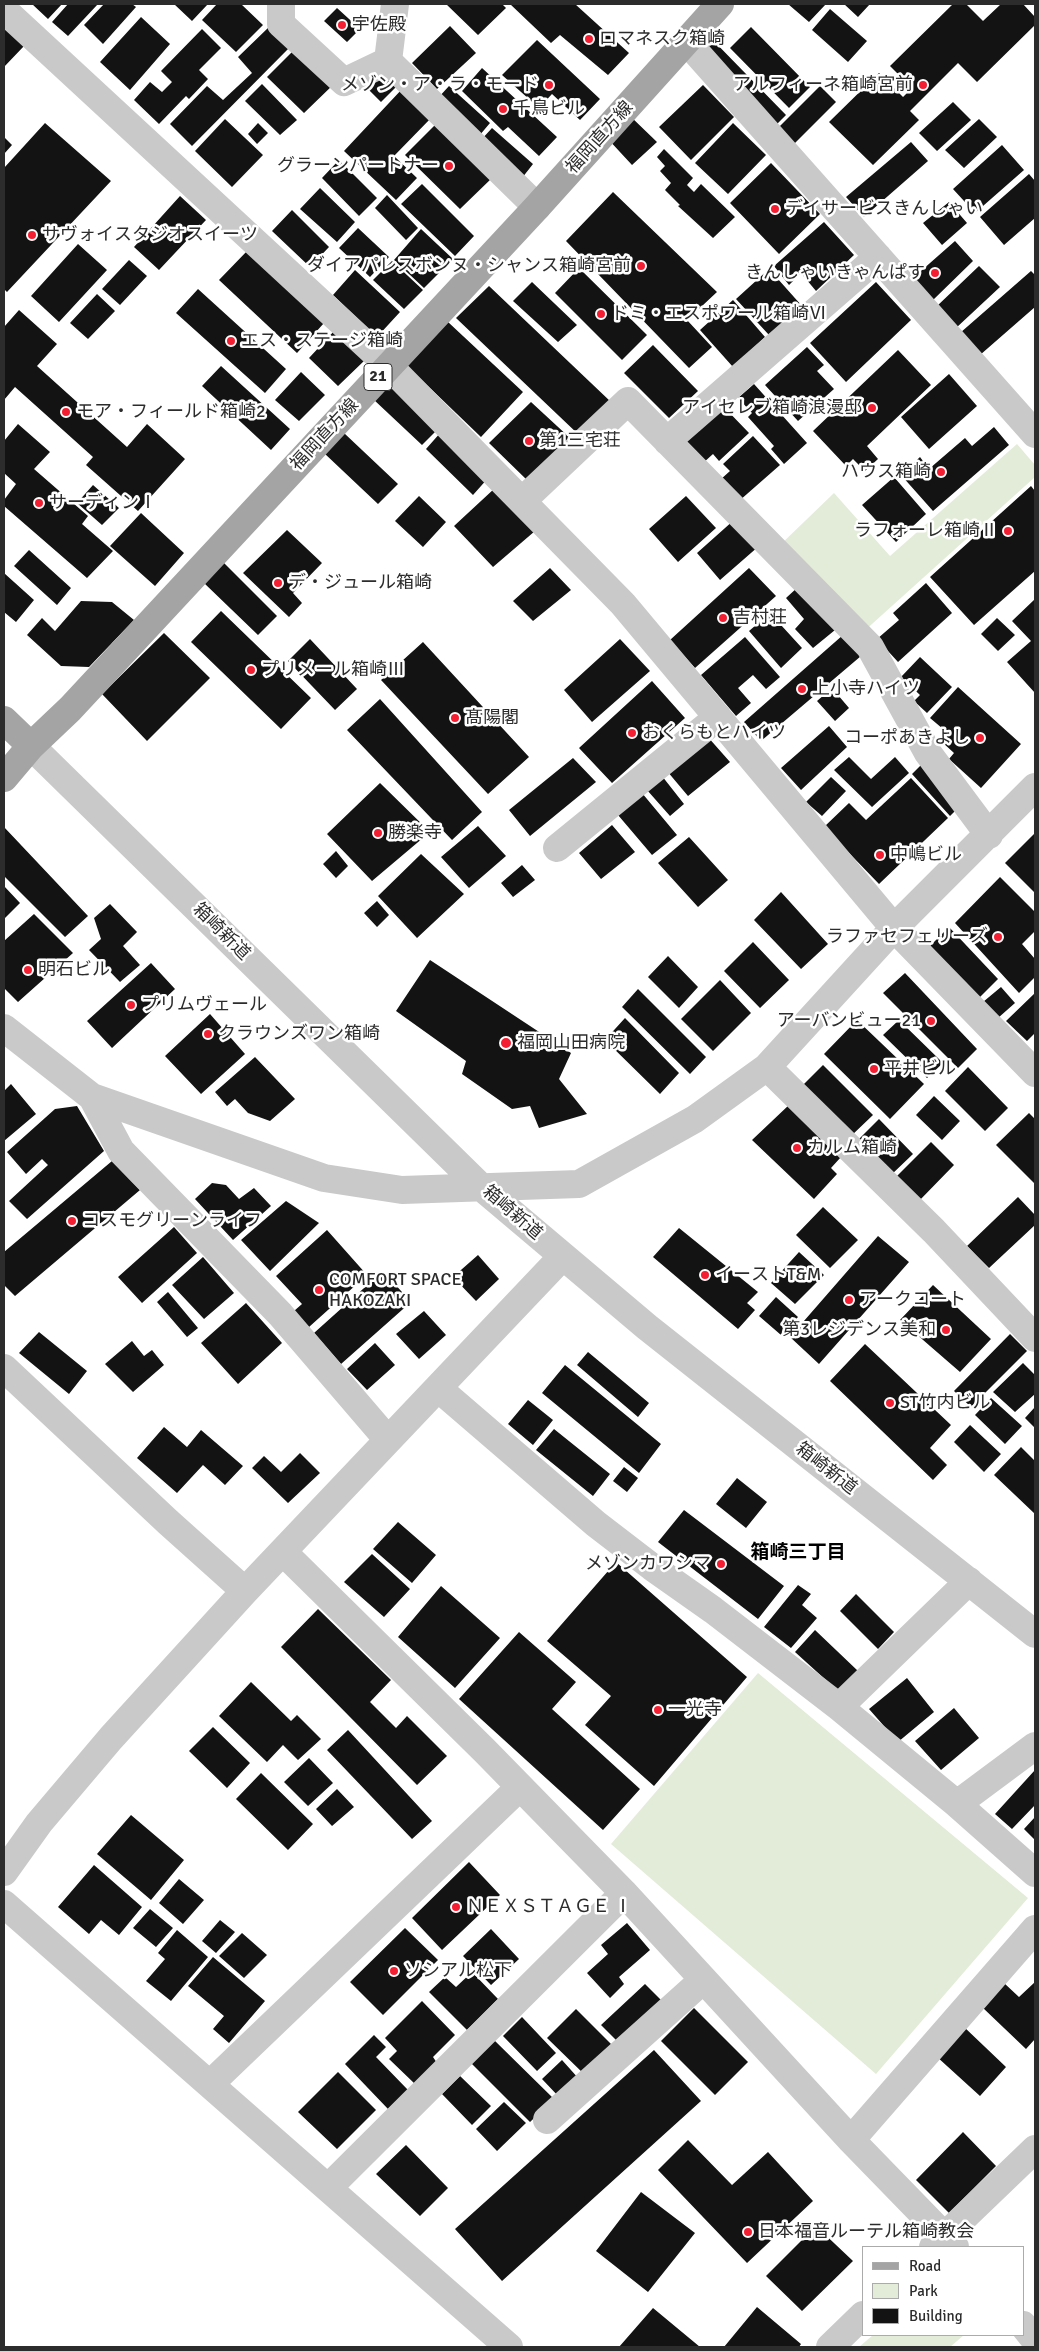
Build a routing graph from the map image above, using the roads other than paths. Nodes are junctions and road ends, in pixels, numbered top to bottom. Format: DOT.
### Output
graph roads {
  1 [pos="281,4"];
  2 [pos="395,4"];
  3 [pos="720,4"];
  4 [pos="4,10"];
  5 [pos="687,42"];
  6 [pos="388,61"];
  7 [pos="537,207"];
  8 [pos="878,257"];
  9 [pos="389,366"];
  10 [pos="1035,434"];
  11 [pos="667,441"];
  12 [pos="522,501"];
  13 [pos="718,717"];
  14 [pos="4,720"];
  15 [pos="31,746"];
  16 [pos="4,778"];
  17 [pos="1035,787"];
  18 [pos="989,834"];
  19 [pos="557,848"];
  20 [pos="894,928"];
  21 [pos="4,1028"];
  22 [pos="767,1068"];
  23 [pos="1035,1073"];
  24 [pos="92,1097"];
  25 [pos="480,1186"];
  26 [pos="562,1257"];
  27 [pos="1035,1338"];
  28 [pos="4,1368"];
  29 [pos="438,1389"];
  30 [pos="388,1440"];
  31 [pos="283,1552"];
  32 [pos="969,1582"];
  33 [pos="245,1591"];
  34 [pos="1035,1634"];
  35 [pos="839,1707"];
  36 [pos="1035,1746"];
  37 [pos="520,1787"];
  38 [pos="957,1804"];
  39 [pos="4,1872"];
  40 [pos="1035,1873"];
  41 [pos="624,1893"];
  42 [pos="4,1904"];
  43 [pos="1035,1929"];
  44 [pos="703,1980"];
  45 [pos="210,2084"];
  46 [pos="547,2120"];
  47 [pos="851,2140"];
  48 [pos="1035,2149"];
  49 [pos="328,2188"];
  50 [pos="944,2243"];
  51 [pos="862,2316"];
  52 [pos="1024,2326"];
  53 [pos="1035,2340"];
  54 [pos="510,2347"];
  55 [pos="830,2347"];
  1 -- 6 [label="street"];
  2 -- 6 [label="street"];
  3 -- 5 [label="main road, 福岡直方線 / 21"];
  4 -- 9 [label="street"];
  5 -- 7 [label="main road, 福岡直方線 / 21"];
  5 -- 8 [label="street"];
  6 -- 7 [label="street"];
  7 -- 9 [label="main road, 福岡直方線 / 21"];
  8 -- 10 [label="street"];
  8 -- 11 [label="street"];
  9 -- 12 [label="street"];
  9 -- 15 [label="main road, 福岡直方線 / 21"];
  11 -- 12 [label="street"];
  11 -- 18 [label="street"];
  12 -- 13 [label="street"];
  13 -- 19 [label="street"];
  13 -- 20 [label="street"];
  14 -- 15 [label="main road"];
  15 -- 16 [label="main road, 福岡直方線"];
  15 -- 25 [label="street, 箱崎新道"];
  17 -- 18 [label="street"];
  18 -- 20 [label="street"];
  20 -- 22 [label="street"];
  20 -- 23 [label="street"];
  21 -- 24 [label="street"];
  22 -- 25 [label="street"];
  22 -- 27 [label="street"];
  24 -- 25 [label="street"];
  24 -- 30 [label="street"];
  25 -- 26 [label="street, 箱崎新道"];
  26 -- 29 [label="street"];
  26 -- 32 [label="street, 箱崎新道"];
  28 -- 33 [label="street"];
  29 -- 30 [label="street"];
  29 -- 35 [label="street"];
  30 -- 31 [label="street"];
  31 -- 33 [label="street"];
  31 -- 37 [label="street"];
  32 -- 34 [label="street, 箱崎新道"];
  32 -- 35 [label="street"];
  33 -- 39 [label="street"];
  35 -- 38 [label="street"];
  36 -- 38 [label="street"];
  37 -- 41 [label="street"];
  37 -- 45 [label="street"];
  38 -- 40 [label="street"];
  41 -- 44 [label="street"];
  41 -- 49 [label="street"];
  42 -- 45 [label="street"];
  43 -- 47 [label="street"];
  44 -- 46 [label="street"];
  44 -- 47 [label="street"];
  45 -- 49 [label="street"];
  47 -- 50 [label="street"];
  48 -- 50 [label="street"];
  49 -- 54 [label="street"];
  51 -- 55 [label="street"];
  52 -- 53 [label="street"];
}
